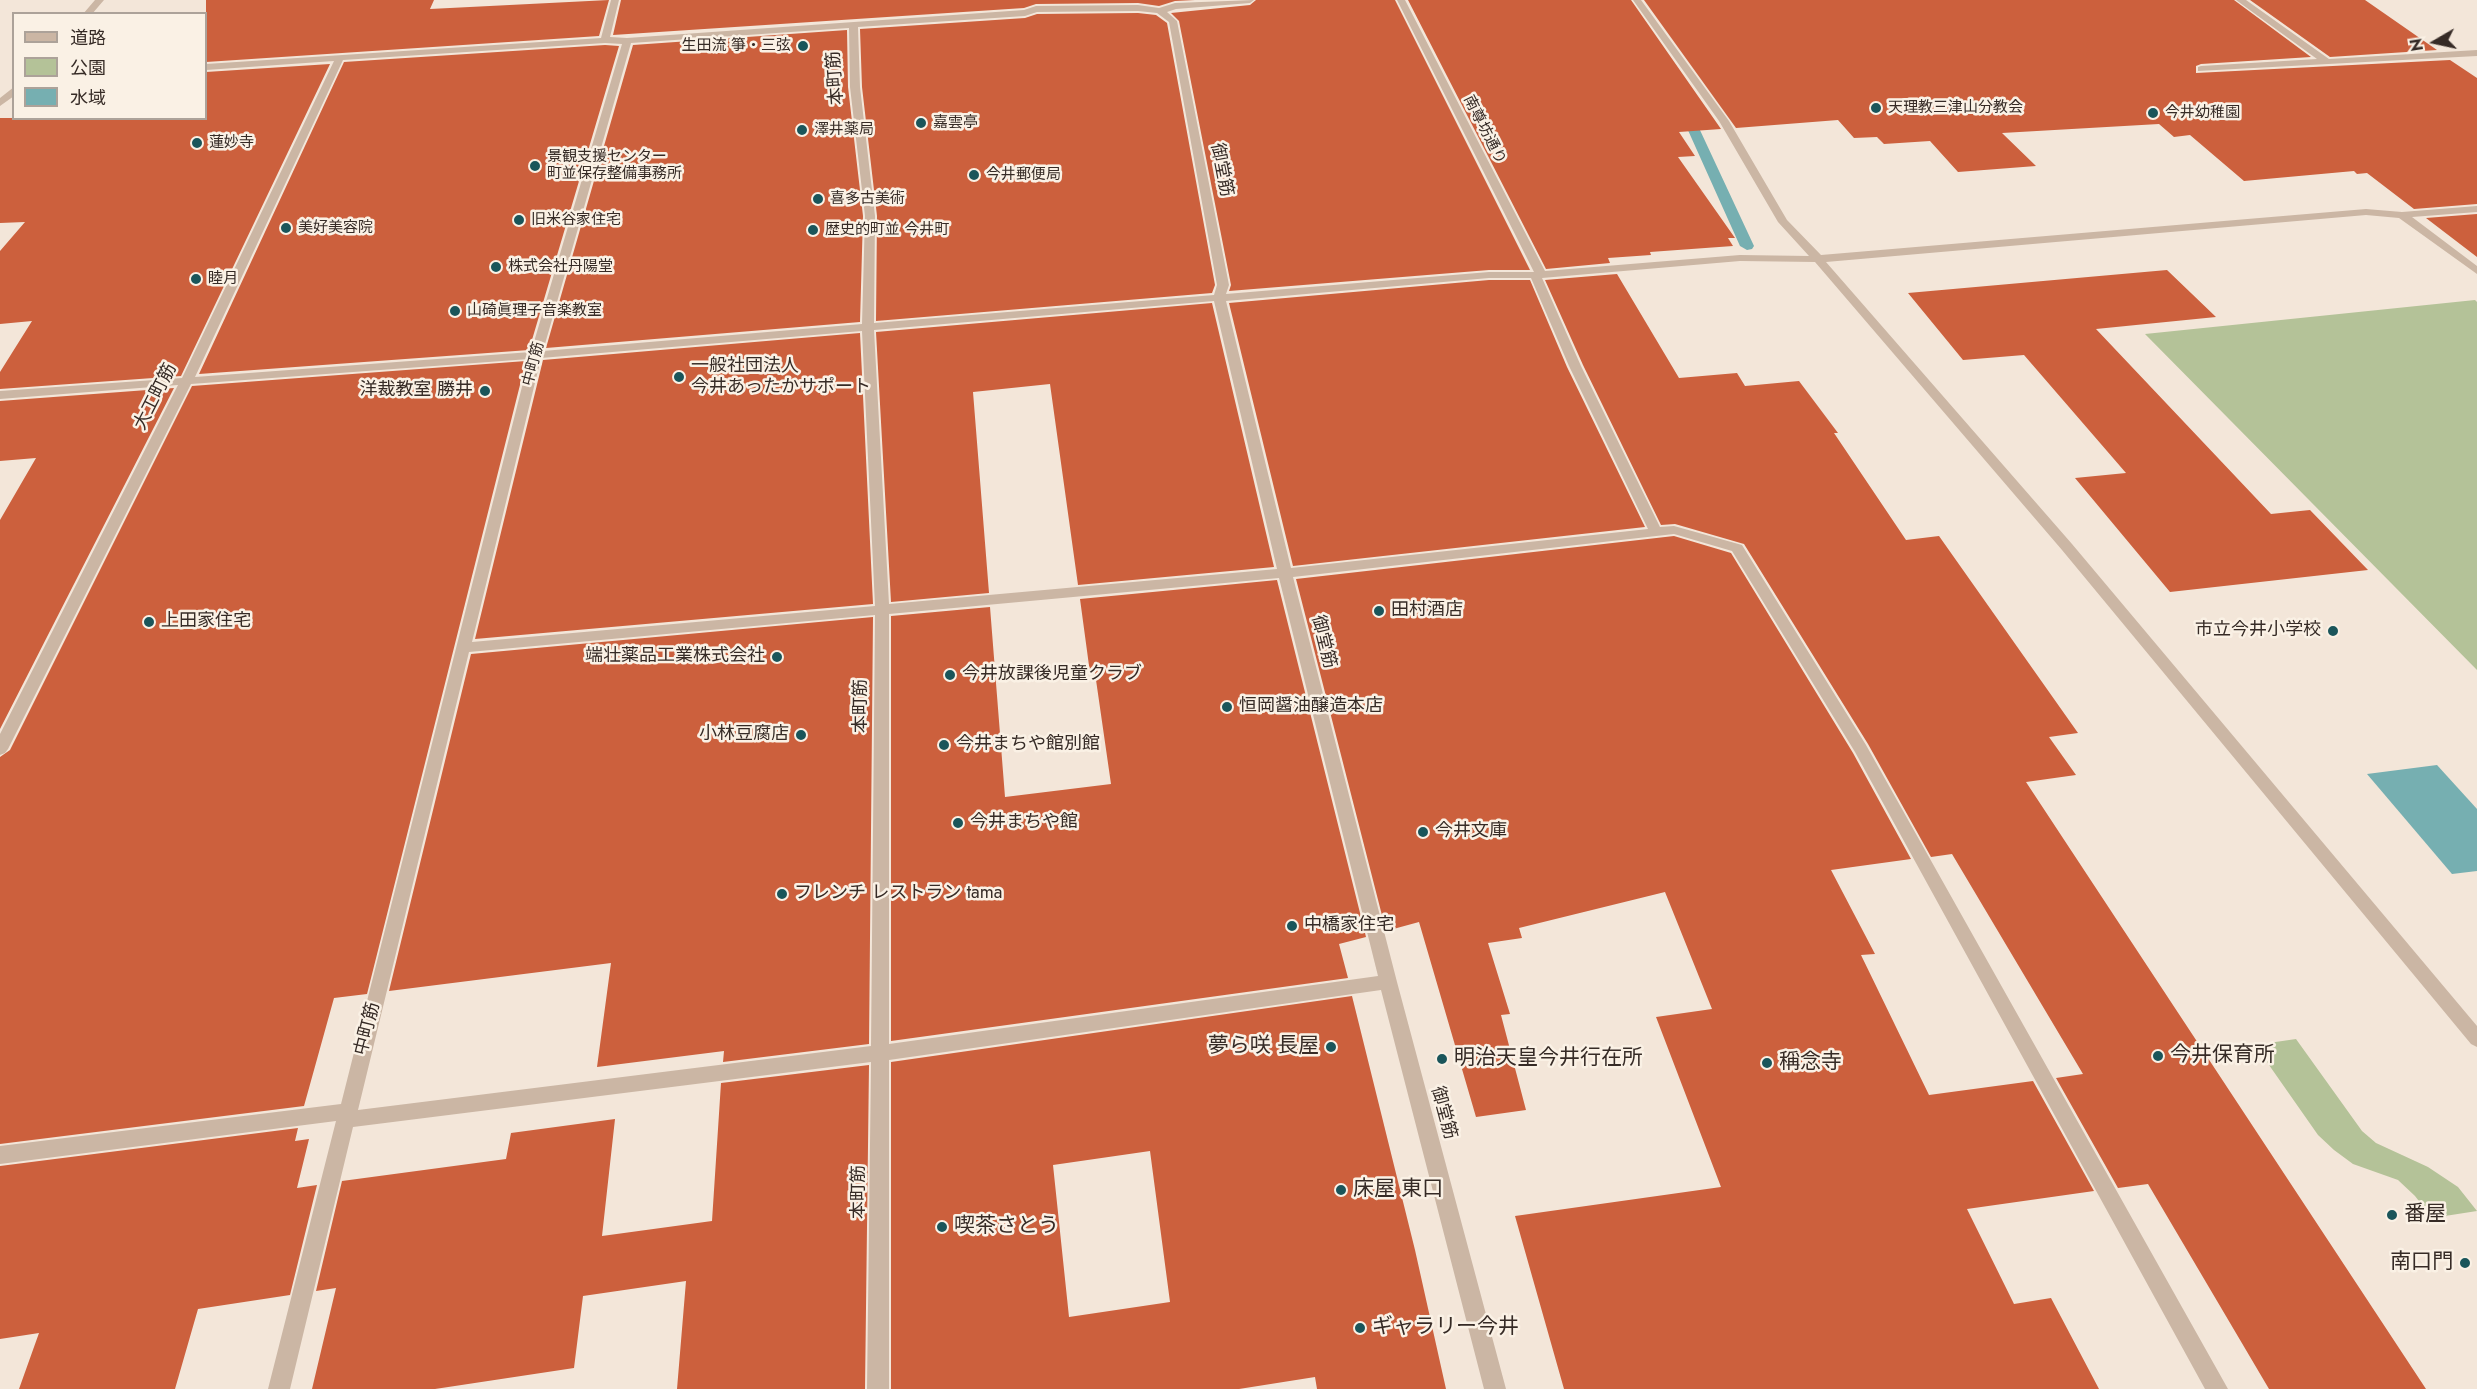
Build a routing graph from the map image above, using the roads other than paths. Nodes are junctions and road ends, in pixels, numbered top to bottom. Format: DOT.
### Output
graph roads {
  1 [pos="100,0"];
  2 [pos="615,0"];
  3 [pos="1028,0"];
  4 [pos="1250,0"];
  5 [pos="1401,0"];
  6 [pos="1637,0"];
  7 [pos="2240,0"];
  8 [pos="1036,9"];
  9 [pos="1160,11"];
  10 [pos="89,12"];
  11 [pos="853,24"];
  12 [pos="605,40"];
  13 [pos="627,41"];
  14 [pos="2477,53"];
  15 [pos="340,58"];
  16 [pos="2327,62"];
  17 [pos="207,67"];
  18 [pos="2201,69"];
  19 [pos="12,92"];
  20 [pos="0,104"];
  21 [pos="2477,209"];
  22 [pos="2402,215"];
  23 [pos="1818,259"];
  24 [pos="2477,271"];
  25 [pos="1538,274"];
  26 [pos="1219,297"];
  27 [pos="868,327"];
  28 [pos="536,355"];
  29 [pos="186,382"];
  30 [pos="0,395"];
  31 [pos="1656,532"];
  32 [pos="1285,573"];
  33 [pos="882,611"];
  34 [pos="460,658"];
  35 [pos="0,749"];
  36 [pos="1388,982"];
  37 [pos="2477,1039"];
  38 [pos="880,1053"];
  39 [pos="346,1115"];
  40 [pos="0,1155"];
  41 [pos="279,1389"];
  42 [pos="878,1389"];
  43 [pos="1495,1389"];
  44 [pos="2217,1389"];
  1 -- 10 [label="street"];
  2 -- 12 [label="street"];
  3 -- 8 [label="street"];
  4 -- 9 [label="street"];
  5 -- 25 [label="street, 南尊坊通り"];
  6 -- 23 [label="street"];
  7 -- 16 [label="street"];
  8 -- 9 [label="street"];
  8 -- 11 [label="street"];
  9 -- 26 [label="street, 御堂筋"];
  11 -- 13 [label="street"];
  11 -- 27 [label="street, 本町筋"];
  12 -- 13 [label="street"];
  12 -- 15 [label="street"];
  13 -- 28 [label="street, 中町筋"];
  14 -- 16 [label="street"];
  15 -- 17 [label="street"];
  15 -- 29 [label="street, 大工町筋"];
  16 -- 18 [label="street"];
  19 -- 20 [label="street"];
  21 -- 22 [label="street"];
  22 -- 23 [label="street"];
  22 -- 24 [label="street"];
  23 -- 25 [label="street"];
  23 -- 37 [label="street"];
  25 -- 26 [label="street"];
  25 -- 31 [label="street, 南尊坊通り"];
  26 -- 27 [label="street"];
  26 -- 32 [label="street, 御堂筋"];
  27 -- 28 [label="street"];
  27 -- 33 [label="street, 本町筋"];
  28 -- 29 [label="street"];
  28 -- 34 [label="street, 中町筋"];
  29 -- 30 [label="street"];
  29 -- 35 [label="street, 大工町筋"];
  31 -- 32 [label="street"];
  31 -- 44 [label="street"];
  32 -- 33 [label="street"];
  32 -- 36 [label="street, 御堂筋"];
  33 -- 34 [label="street"];
  33 -- 38 [label="street, 本町筋"];
  34 -- 39 [label="street, 中町筋"];
  36 -- 38 [label="street"];
  36 -- 43 [label="street, 御堂筋"];
  38 -- 39 [label="street"];
  38 -- 42 [label="street, 本町筋"];
  39 -- 40 [label="street"];
  39 -- 41 [label="street, 中町筋"];
}
